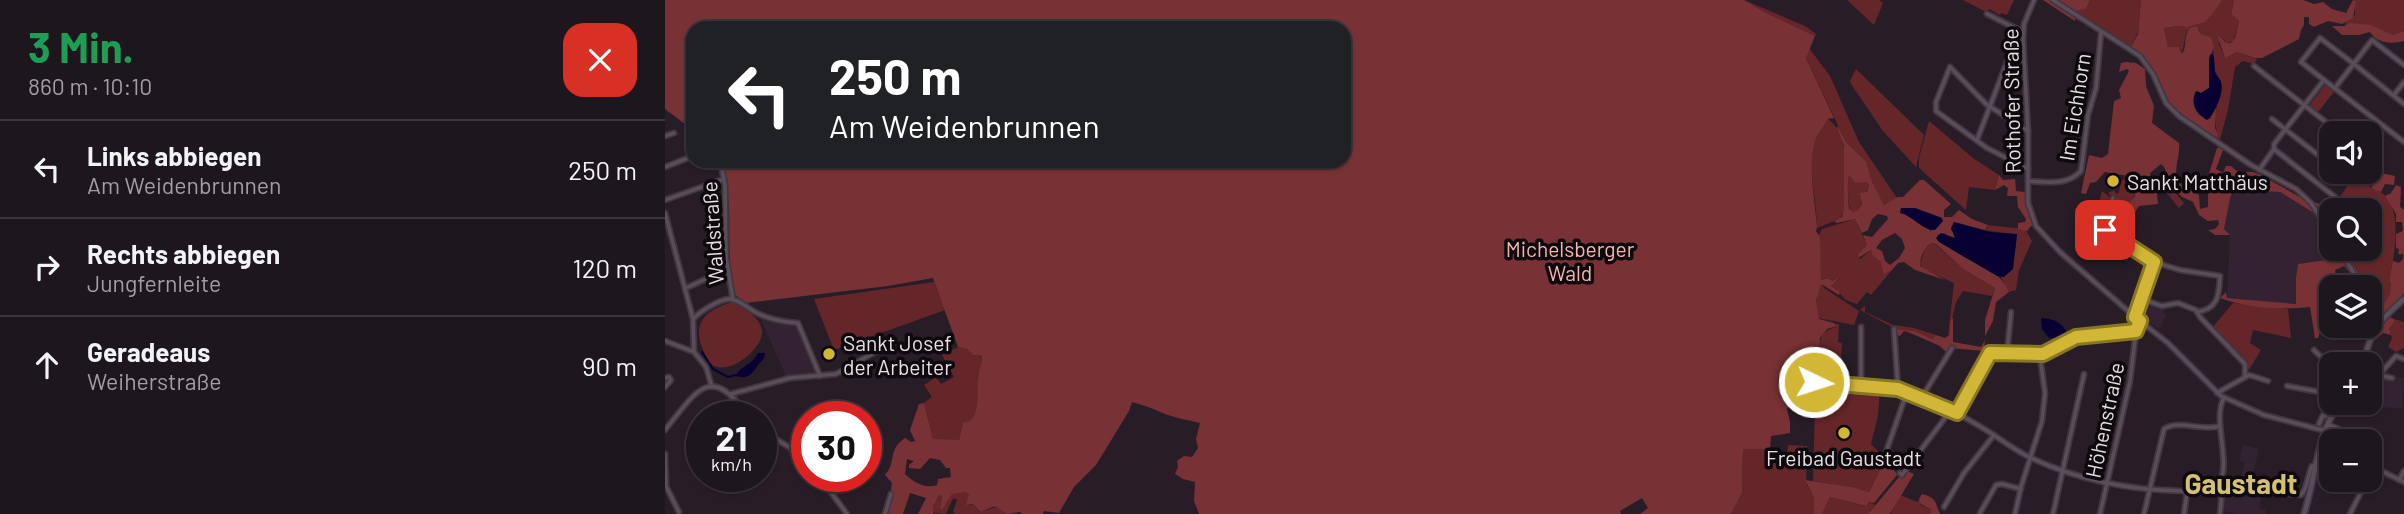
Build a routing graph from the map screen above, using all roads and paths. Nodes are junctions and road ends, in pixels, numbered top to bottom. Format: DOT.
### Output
graph roads {
  1 [pos="2034,0"];
  2 [pos="2053,0"];
  3 [pos="1987,14"];
  4 [pos="2023,32"];
  5 [pos="2101,33"];
  6 [pos="2354,64"];
  7 [pos="2404,65"];
  8 [pos="2254,66"];
  9 [pos="2324,80"];
  10 [pos="2404,82"];
  11 [pos="2335,88"];
  12 [pos="2394,95"];
  13 [pos="2404,104"];
  14 [pos="2304,105"];
  15 [pos="1989,106"];
  16 [pos="2271,119"];
  17 [pos="2325,121"];
  18 [pos="2285,130"];
  19 [pos="2028,131"];
  20 [pos="674,133"];
  21 [pos="665,136"];
  22 [pos="1977,140"];
  23 [pos="2404,142"];
  24 [pos="2274,149"];
  25 [pos="2319,156"];
  26 [pos="686,159"];
  27 [pos="665,167"];
  28 [pos="722,168"];
  29 [pos="2028,169"];
  30 [pos="2259,170"];
  31 [pos="724,178"];
  32 [pos="2028,181"];
  33 [pos="2335,197"];
  34 [pos="2113,198"];
  35 [pos="665,200"];
  36 [pos="2079,212"];
  37 [pos="665,213"];
  38 [pos="2319,213"];
  39 [pos="2105,230"];
  40 [pos="2154,262"];
  41 [pos="727,269"];
  42 [pos="686,288"];
  43 [pos="2142,299"];
  44 [pos="2404,299"];
  45 [pos="733,300"];
  46 [pos="2011,312"];
  47 [pos="2197,312"];
  48 [pos="2135,317"];
  49 [pos="2382,318"];
  50 [pos="693,319"];
  51 [pos="2140,321"];
  52 [pos="1861,327"];
  53 [pos="1895,329"];
  54 [pos="2136,331"];
  55 [pos="665,341"];
  56 [pos="1952,348"];
  57 [pos="886,349"];
  58 [pos="2314,350"];
  59 [pos="694,352"];
  60 [pos="2007,354"];
  61 [pos="2043,354"];
  62 [pos="2319,355"];
  63 [pos="2404,359"];
  64 [pos="2382,370"];
  65 [pos="2084,374"];
  66 [pos="820,376"];
  67 [pos="2382,376"];
  68 [pos="665,377"];
  69 [pos="2245,377"];
  70 [pos="2392,378"];
  71 [pos="2268,381"];
  72 [pos="1814,382"];
  73 [pos="1861,385"];
  74 [pos="665,386"];
  75 [pos="2287,386"];
  76 [pos="712,387"];
  77 [pos="1898,389"];
  78 [pos="1907,392"];
  79 [pos="2319,392"];
  80 [pos="2217,393"];
  81 [pos="731,394"];
  82 [pos="1921,397"];
  83 [pos="2224,398"];
  84 [pos="736,401"];
  85 [pos="1951,410"];
  86 [pos="1957,413"];
  87 [pos="2323,415"];
  88 [pos="2335,415"];
  89 [pos="2319,424"];
  90 [pos="2220,426"];
  91 [pos="2327,428"];
  92 [pos="2339,429"];
  93 [pos="665,430"];
  94 [pos="1994,435"];
  95 [pos="1886,453"];
  96 [pos="665,454"];
  97 [pos="2030,458"];
  98 [pos="2316,467"];
  99 [pos="2064,471"];
  100 [pos="2404,471"];
  101 [pos="2382,472"];
  102 [pos="1900,473"];
  103 [pos="2399,480"];
  104 [pos="2404,482"];
  105 [pos="2107,483"];
  106 [pos="2221,486"];
  107 [pos="2021,489"];
  108 [pos="2150,489"];
  109 [pos="2212,490"];
  110 [pos="2187,491"];
  111 [pos="830,492"];
  112 [pos="2361,492"];
  113 [pos="2222,493"];
  114 [pos="891,494"];
  115 [pos="1944,507"];
  116 [pos="679,512"];
  117 [pos="1979,513"];
  118 [pos="847,514"];
  119 [pos="885,514"];
  120 [pos="2015,514"];
  121 [pos="2053,514"];
  122 [pos="2100,514"];
  123 [pos="2144,514"];
  124 [pos="2184,514"];
  125 [pos="2220,514"];
  126 [pos="2304,514"];
  127 [pos="2350,514"];
  1 -- 4 [label="street, Rothofer Straße"];
  2 -- 5 [label="street"];
  3 -- 4 [label="street"];
  4 -- 15 [label="street"];
  4 -- 19 [label="street, Rothofer Straße"];
  5 -- 30 [label="street"];
  5 -- 32 [label="street, Im Eichhorn"];
  6 -- 7 [label="street"];
  6 -- 9 [label="street"];
  6 -- 11 [label="street"];
  6 -- 12 [label="street"];
  8 -- 14 [label="street"];
  9 -- 11 [label="street"];
  9 -- 14 [label="street"];
  10 -- 12 [label="street"];
  11 -- 23 [label="street"];
  12 -- 13 [label="street"];
  14 -- 17 [label="street"];
  14 -- 18 [label="street"];
  15 -- 19 [label="street"];
  15 -- 22 [label="street"];
  15 -- 22 [label="street"];
  16 -- 18 [label="street"];
  18 -- 24 [label="street"];
  18 -- 25 [label="street"];
  19 -- 29 [label="street, Rothofer Straße"];
  20 -- 21 [label="street"];
  22 -- 29 [label="street"];
  24 -- 30 [label="street"];
  24 -- 33 [label="street"];
  26 -- 27 [label="street"];
  28 -- 31 [label="street, Waldstraße"];
  29 -- 32 [label="street, Rothofer Straße"];
  30 -- 38 [label="street"];
  31 -- 35 [label="street"];
  31 -- 41 [label="street, Waldstraße"];
  32 -- 48 [label="street, Rothofer Straße"];
  34 -- 39 [label="street"];
  36 -- 39 [label="street"];
  37 -- 42 [label="street"];
  39 -- 40 [label="street"];
  40 -- 43 [label="street"];
  40 -- 47 [label="street"];
  41 -- 42 [label="street"];
  41 -- 45 [label="street, Waldstraße"];
  42 -- 50 [label="street"];
  43 -- 47 [label="street"];
  43 -- 48 [label="street"];
  44 -- 49 [label="street"];
  45 -- 50 [label="street"];
  45 -- 66 [label="street"];
  46 -- 60 [label="street"];
  47 -- 69 [label="street"];
  48 -- 51 [label="street"];
  50 -- 59 [label="street"];
  51 -- 54 [label="street, Höhenstraße"];
  51 -- 80 [label="street"];
  52 -- 73 [label="street"];
  53 -- 77 [label="street"];
  54 -- 61 [label="street"];
  54 -- 105 [label="street, Höhenstraße"];
  55 -- 59 [label="street"];
  56 -- 82 [label="street"];
  57 -- 66 [label="street"];
  58 -- 62 [label="street"];
  59 -- 76 [label="street"];
  60 -- 61 [label="street"];
  60 -- 86 [label="street"];
  61 -- 97 [label="street"];
  63 -- 64 [label="street"];
  65 -- 99 [label="street"];
  66 -- 81 [label="street"];
  67 -- 70 [label="street"];
  68 -- 74 [label="street"];
  69 -- 71 [label="street"];
  69 -- 80 [label="street"];
  72 -- 73 [label="street"];
  73 -- 77 [label="street"];
  75 -- 79 [label="street"];
  76 -- 81 [label="street"];
  76 -- 93 [label="street"];
  77 -- 78 [label="street"];
  78 -- 82 [label="street"];
  78 -- 95 [label="street"];
  80 -- 83 [label="street"];
  81 -- 84 [label="street"];
  82 -- 85 [label="street"];
  83 -- 90 [label="street"];
  83 -- 91 [label="street"];
  85 -- 86 [label="street"];
  85 -- 102 [label="street"];
  86 -- 94 [label="street"];
  87 -- 89 [label="street"];
  88 -- 91 [label="street"];
  90 -- 106 [label="street"];
  90 -- 108 [label="street"];
  91 -- 92 [label="street"];
  91 -- 98 [label="street"];
  94 -- 97 [label="street"];
  94 -- 115 [label="street"];
  96 -- 116 [label="street"];
  97 -- 99 [label="street"];
  97 -- 107 [label="street"];
  98 -- 106 [label="street"];
  98 -- 126 [label="street"];
  99 -- 105 [label="street"];
  99 -- 121 [label="street"];
  100 -- 103 [label="street"];
  101 -- 103 [label="street"];
  103 -- 104 [label="street"];
  105 -- 108 [label="street"];
  105 -- 122 [label="street, Höhenstraße"];
  106 -- 109 [label="street"];
  106 -- 113 [label="street"];
  107 -- 117 [label="street"];
  107 -- 120 [label="street"];
  108 -- 110 [label="street"];
  108 -- 123 [label="street"];
  109 -- 110 [label="street"];
  109 -- 113 [label="street"];
  110 -- 124 [label="street"];
  111 -- 118 [label="street"];
  112 -- 127 [label="street"];
  113 -- 125 [label="street"];
  114 -- 119 [label="street"];
}
